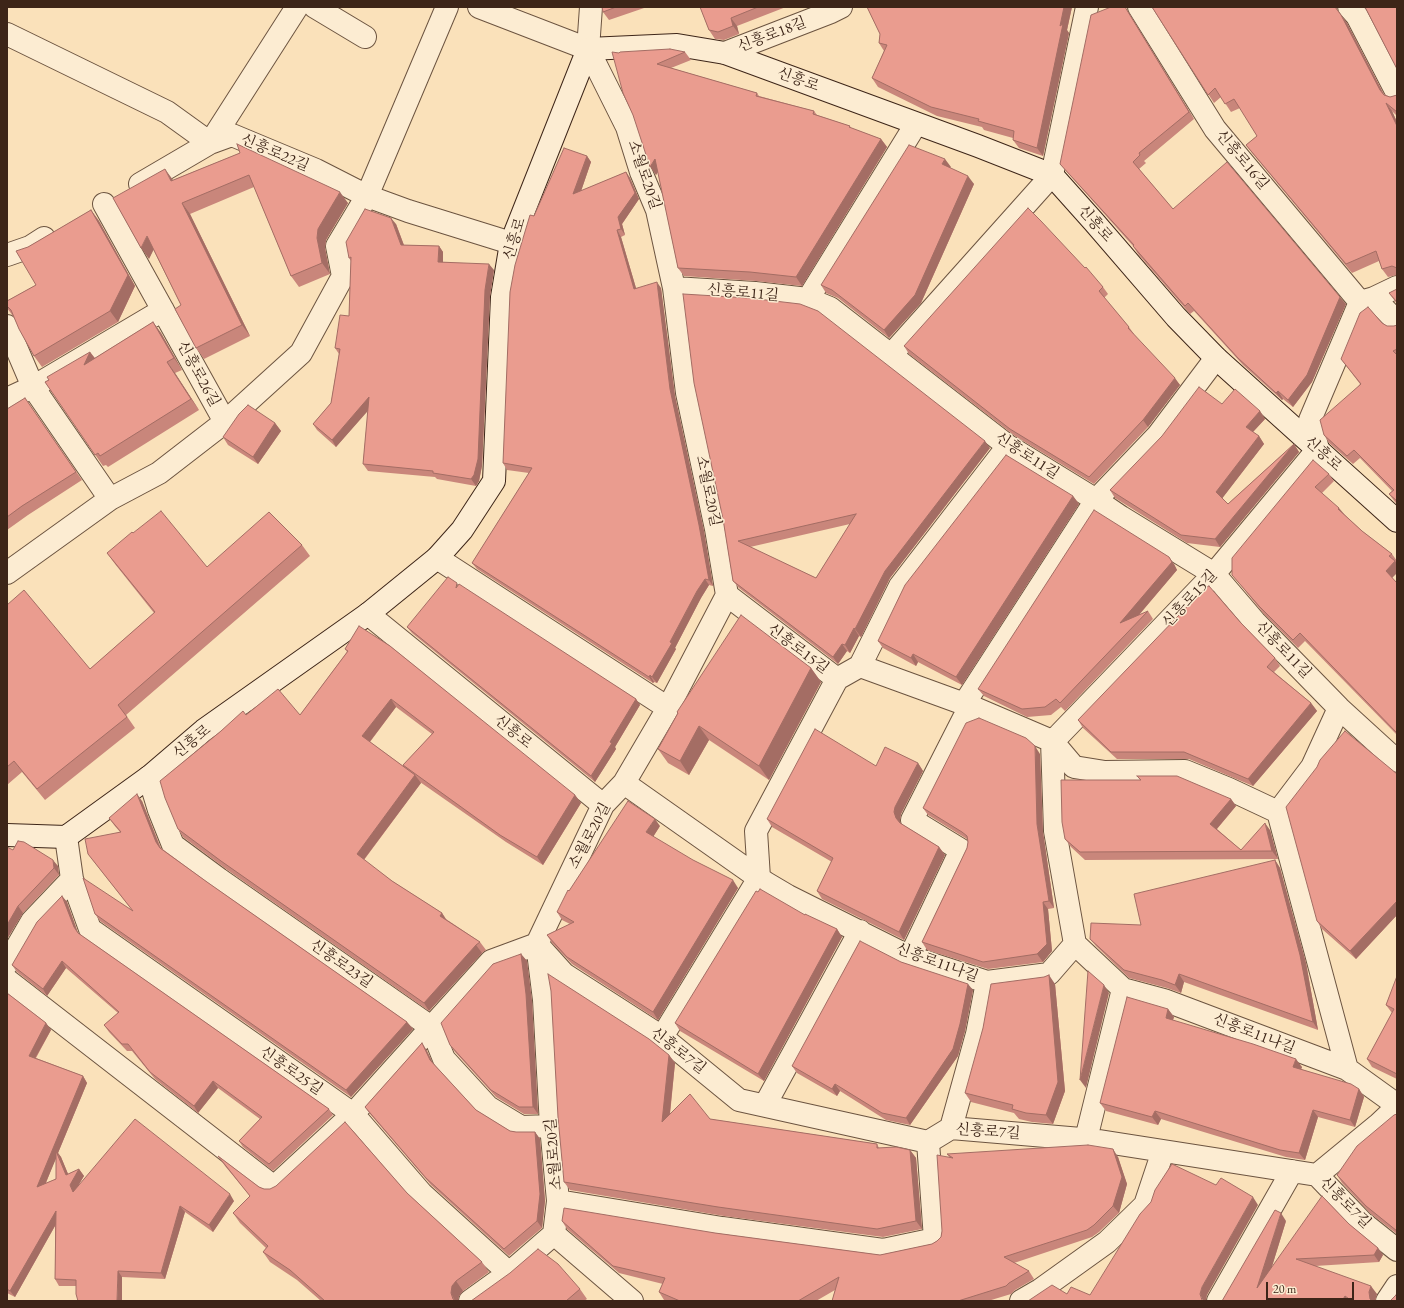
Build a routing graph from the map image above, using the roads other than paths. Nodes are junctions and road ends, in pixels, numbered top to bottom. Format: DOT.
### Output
graph roads {
  1 [pos="297,7"];
  2 [pos="315,7"];
  3 [pos="447,7"];
  4 [pos="479,7"];
  5 [pos="591,7"];
  6 [pos="1088,7"];
  7 [pos="1139,7"];
  8 [pos="1349,7"];
  9 [pos="834,9"];
  10 [pos="7,34"];
  11 [pos="365,37"];
  12 [pos="588,49"];
  13 [pos="725,53"];
  14 [pos="1397,93"];
  15 [pos="916,124"];
  16 [pos="210,143"];
  17 [pos="1052,175"];
  18 [pos="367,196"];
  19 [pos="104,204"];
  20 [pos="84,216"];
  21 [pos="64,227"];
  22 [pos="511,243"];
  23 [pos="7,255"];
  24 [pos="1397,287"];
  25 [pos="674,288"];
  26 [pos="808,299"];
  27 [pos="1367,300"];
  28 [pos="163,310"];
  29 [pos="1397,322"];
  30 [pos="7,326"];
  31 [pos="891,354"];
  32 [pos="1216,358"];
  33 [pos="33,387"];
  34 [pos="7,399"];
  35 [pos="225,422"];
  36 [pos="1008,446"];
  37 [pos="1318,449"];
  38 [pos="110,499"];
  39 [pos="1096,500"];
  40 [pos="1397,520"];
  41 [pos="437,558"];
  42 [pos="7,573"];
  43 [pos="1214,574"];
  44 [pos="727,595"];
  45 [pos="368,614"];
  46 [pos="860,666"];
  47 [pos="837,679"];
  48 [pos="967,705"];
  49 [pos="668,708"];
  50 [pos="1339,708"];
  51 [pos="1052,741"];
  52 [pos="1397,761"];
  53 [pos="149,777"];
  54 [pos="624,783"];
  55 [pos="603,805"];
  56 [pos="1278,812"];
  57 [pos="7,835"];
  58 [pos="66,838"];
  59 [pos="758,878"];
  60 [pos="72,879"];
  61 [pos="860,931"];
  62 [pos="536,944"];
  63 [pos="1075,944"];
  64 [pos="910,957"];
  65 [pos="7,964"];
  66 [pos="7,980"];
  67 [pos="988,982"];
  68 [pos="1123,989"];
  69 [pos="431,1027"];
  70 [pos="662,1037"];
  71 [pos="1347,1069"];
  72 [pos="765,1105"];
  73 [pos="1397,1106"];
  74 [pos="353,1114"];
  75 [pos="551,1126"];
  76 [pos="951,1128"];
  77 [pos="1086,1139"];
  78 [pos="928,1142"];
  79 [pos="1163,1151"];
  80 [pos="1292,1171"];
  81 [pos="1317,1175"];
  82 [pos="558,1201"];
  83 [pos="554,1234"];
  84 [pos="1397,1250"];
  85 [pos="509,1274"];
  86 [pos="1397,1286"];
  87 [pos="470,1301"];
  88 [pos="632,1301"];
  89 [pos="1021,1301"];
  90 [pos="1218,1301"];
  91 [pos="1387,1301"];
  1 -- 16 [label="street"];
  2 -- 11 [label="street"];
  3 -- 18 [label="street"];
  4 -- 12 [label="street"];
  5 -- 12 [label="street"];
  6 -- 17 [label="street"];
  7 -- 27 [label="street, 신흥로16길"];
  8 -- 14 [label="street"];
  9 -- 13 [label="street, 신흥로18길"];
  10 -- 16 [label="street"];
  12 -- 13 [label="street, 신흥로"];
  12 -- 22 [label="street, 신흥로"];
  12 -- 25 [label="street, 소월로20길"];
  13 -- 15 [label="street, 신흥로"];
  15 -- 17 [label="street, 신흥로"];
  15 -- 26 [label="street"];
  16 -- 18 [label="street, 신흥로22길"];
  16 -- 19 [label="street, 신흥로22길"];
  17 -- 31 [label="street"];
  17 -- 32 [label="street, 신흥로"];
  18 -- 22 [label="street, 신흥로22길"];
  18 -- 35 [label="street"];
  19 -- 20 [label="street, 신흥로22길"];
  19 -- 28 [label="street, 신흥로26길"];
  21 -- 23 [label="street"];
  22 -- 41 [label="street, 신흥로"];
  24 -- 27 [label="street"];
  25 -- 26 [label="street, 신흥로11길"];
  25 -- 44 [label="street, 소월로20길"];
  26 -- 31 [label="street, 신흥로11길"];
  27 -- 29 [label="street"];
  27 -- 37 [label="street"];
  28 -- 33 [label="street"];
  28 -- 35 [label="street, 신흥로26길"];
  30 -- 33 [label="street"];
  31 -- 36 [label="street, 신흥로11길"];
  32 -- 37 [label="street, 신흥로"];
  32 -- 39 [label="street"];
  33 -- 34 [label="street"];
  33 -- 38 [label="street"];
  35 -- 38 [label="street, 신흥로26길"];
  36 -- 39 [label="street, 신흥로11길"];
  36 -- 46 [label="street"];
  37 -- 40 [label="street, 신흥로"];
  37 -- 43 [label="street, 신흥로15길"];
  38 -- 42 [label="street, 신흥로26길"];
  39 -- 43 [label="street, 신흥로11길"];
  39 -- 48 [label="street"];
  41 -- 45 [label="street, 신흥로"];
  41 -- 49 [label="street"];
  43 -- 50 [label="street, 신흥로11길"];
  43 -- 51 [label="street, 신흥로15길"];
  44 -- 47 [label="street, 신흥로15길"];
  44 -- 49 [label="street, 소월로20길"];
  45 -- 53 [label="street, 신흥로"];
  45 -- 55 [label="street, 신흥로"];
  46 -- 47 [label="street, 신흥로15길"];
  46 -- 48 [label="street"];
  47 -- 59 [label="street"];
  48 -- 51 [label="street"];
  48 -- 64 [label="street"];
  49 -- 54 [label="street, 소월로20길"];
  50 -- 52 [label="street, 신흥로11길"];
  50 -- 56 [label="street"];
  51 -- 56 [label="street"];
  51 -- 63 [label="street"];
  53 -- 58 [label="street, 신흥로"];
  53 -- 69 [label="street, 신흥로23길"];
  54 -- 55 [label="street, 소월로20길"];
  54 -- 59 [label="street, 신흥로11나길"];
  55 -- 62 [label="street, 소월로20길"];
  56 -- 71 [label="street"];
  57 -- 58 [label="street"];
  58 -- 60 [label="street, 신흥로25길"];
  59 -- 61 [label="street, 신흥로11나길"];
  59 -- 70 [label="street"];
  60 -- 65 [label="street"];
  60 -- 74 [label="street, 신흥로25길"];
  61 -- 64 [label="street, 신흥로11나길"];
  61 -- 72 [label="street"];
  62 -- 69 [label="street"];
  62 -- 70 [label="street, 신흥로7길"];
  62 -- 75 [label="street, 소월로20길"];
  63 -- 67 [label="street, 신흥로11나길"];
  63 -- 68 [label="street, 신흥로11나길"];
  64 -- 67 [label="street, 신흥로11나길"];
  66 -- 74 [label="street"];
  67 -- 76 [label="street"];
  68 -- 71 [label="street, 신흥로11나길"];
  68 -- 77 [label="street"];
  69 -- 74 [label="street"];
  69 -- 75 [label="street"];
  70 -- 72 [label="street, 신흥로7길"];
  71 -- 73 [label="street, 신흥로11나길"];
  72 -- 78 [label="street, 신흥로7길"];
  73 -- 81 [label="street"];
  74 -- 85 [label="street, 신흥로25길"];
  75 -- 82 [label="street, 소월로20길"];
  76 -- 77 [label="street, 신흥로7길"];
  76 -- 78 [label="street, 신흥로7길"];
  77 -- 79 [label="street, 신흥로7길"];
  78 -- 82 [label="street"];
  79 -- 80 [label="street, 신흥로7길"];
  79 -- 89 [label="street"];
  80 -- 81 [label="street, 신흥로7길"];
  80 -- 90 [label="street"];
  81 -- 84 [label="street, 신흥로7길"];
  82 -- 83 [label="street, 소월로20길"];
  83 -- 85 [label="street"];
  83 -- 88 [label="street"];
  85 -- 87 [label="street"];
  86 -- 91 [label="street"];
}
